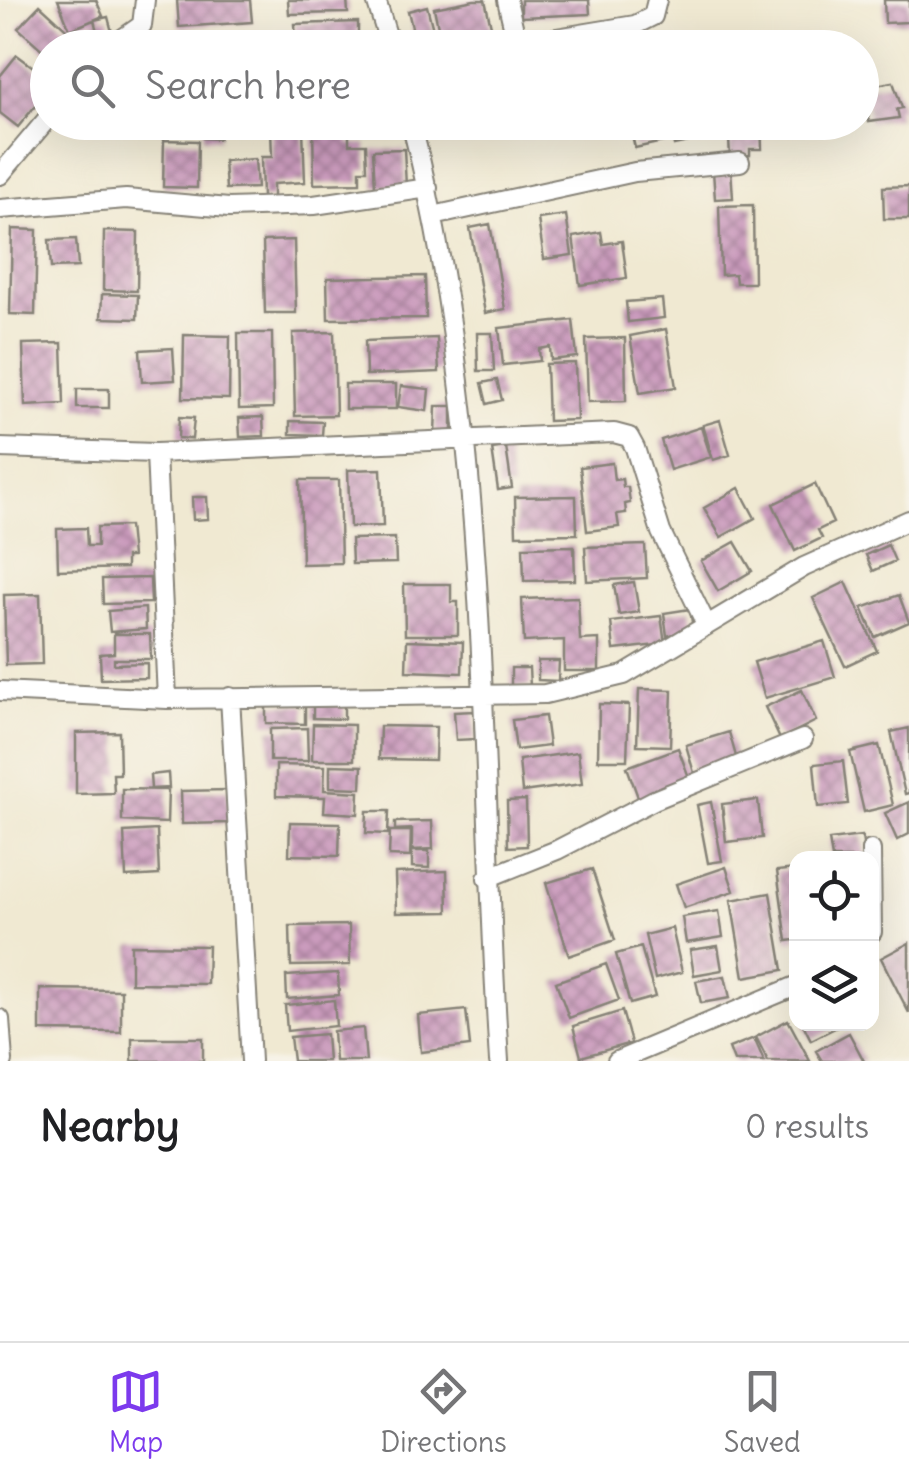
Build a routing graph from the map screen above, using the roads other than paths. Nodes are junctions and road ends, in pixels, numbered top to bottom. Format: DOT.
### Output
graph roads {
  1 [pos="145,0"];
  2 [pos="376,0"];
  3 [pos="507,0"];
  4 [pos="657,0"];
  5 [pos="134,30"];
  6 [pos="385,30"];
  7 [pos="514,30"];
  8 [pos="607,30"];
  9 [pos="30,139"];
  10 [pos="416,140"];
  11 [pos="740,162"];
  12 [pos="0,175"];
  13 [pos="428,188"];
  14 [pos="0,208"];
  15 [pos="434,216"];
  16 [pos="465,436"];
  17 [pos="0,448"];
  18 [pos="156,453"];
  19 [pos="909,520"];
  20 [pos="706,624"];
  21 [pos="0,691"];
  22 [pos="230,697"];
  23 [pos="487,698"];
  24 [pos="167,700"];
  25 [pos="803,739"];
  26 [pos="488,878"];
  27 [pos="789,989"];
  28 [pos="0,1019"];
  29 [pos="2,1061"];
  30 [pos="252,1061"];
  31 [pos="499,1061"];
  32 [pos="617,1061"];
  1 -- 5 [label="street"];
  2 -- 6 [label="street"];
  3 -- 7 [label="street"];
  4 -- 8 [label="street"];
  9 -- 12 [label="street"];
  10 -- 13 [label="street"];
  11 -- 15 [label="street"];
  13 -- 14 [label="street"];
  13 -- 15 [label="street"];
  15 -- 16 [label="street"];
  16 -- 18 [label="street"];
  16 -- 20 [label="street"];
  16 -- 23 [label="street"];
  17 -- 18 [label="street"];
  18 -- 24 [label="street"];
  19 -- 20 [label="street"];
  20 -- 23 [label="street"];
  21 -- 24 [label="street"];
  22 -- 23 [label="street"];
  22 -- 24 [label="street"];
  22 -- 30 [label="street"];
  23 -- 26 [label="street"];
  25 -- 26 [label="street"];
  26 -- 31 [label="street"];
  27 -- 32 [label="street"];
  28 -- 29 [label="street"];
}
